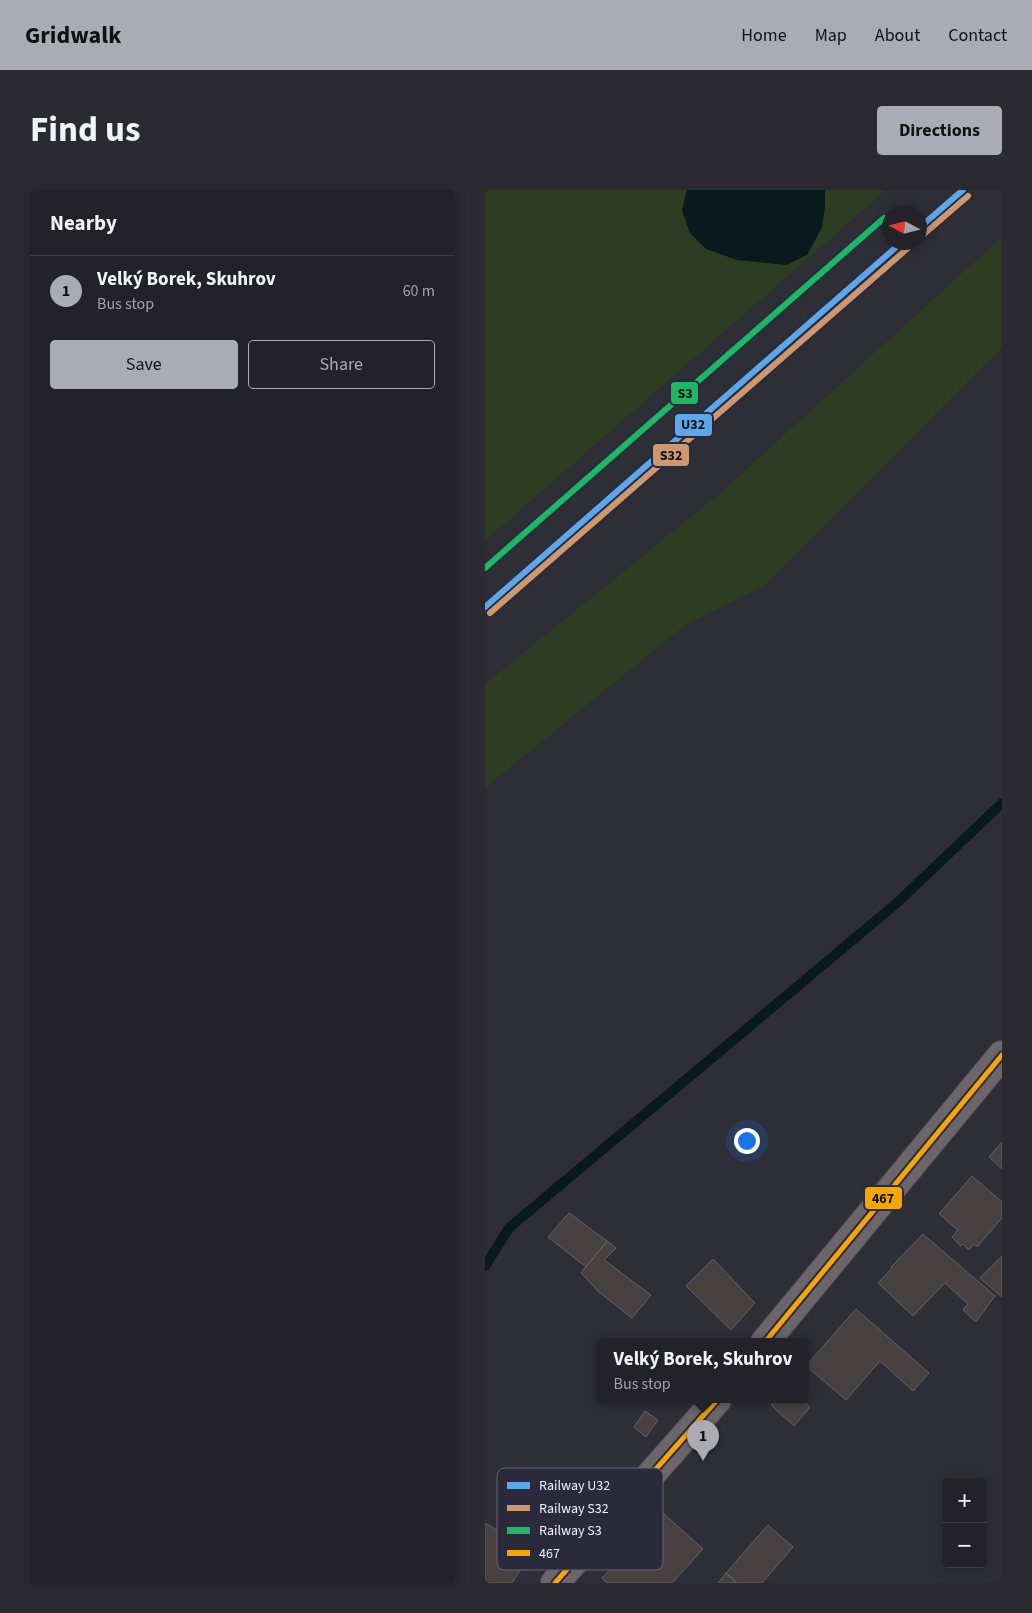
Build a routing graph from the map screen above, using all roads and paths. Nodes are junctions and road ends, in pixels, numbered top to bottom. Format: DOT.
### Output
graph roads {
  1 [pos="1002,1055"];
  2 [pos="768,1338"];
  3 [pos="715,1403"];
  4 [pos="658,1468"];
  5 [pos="567,1570"];
  6 [pos="555,1583"];
  1 -- 2 [label="main road"];
  3 -- 4 [label="main road"];
  5 -- 6 [label="main road"];
}
